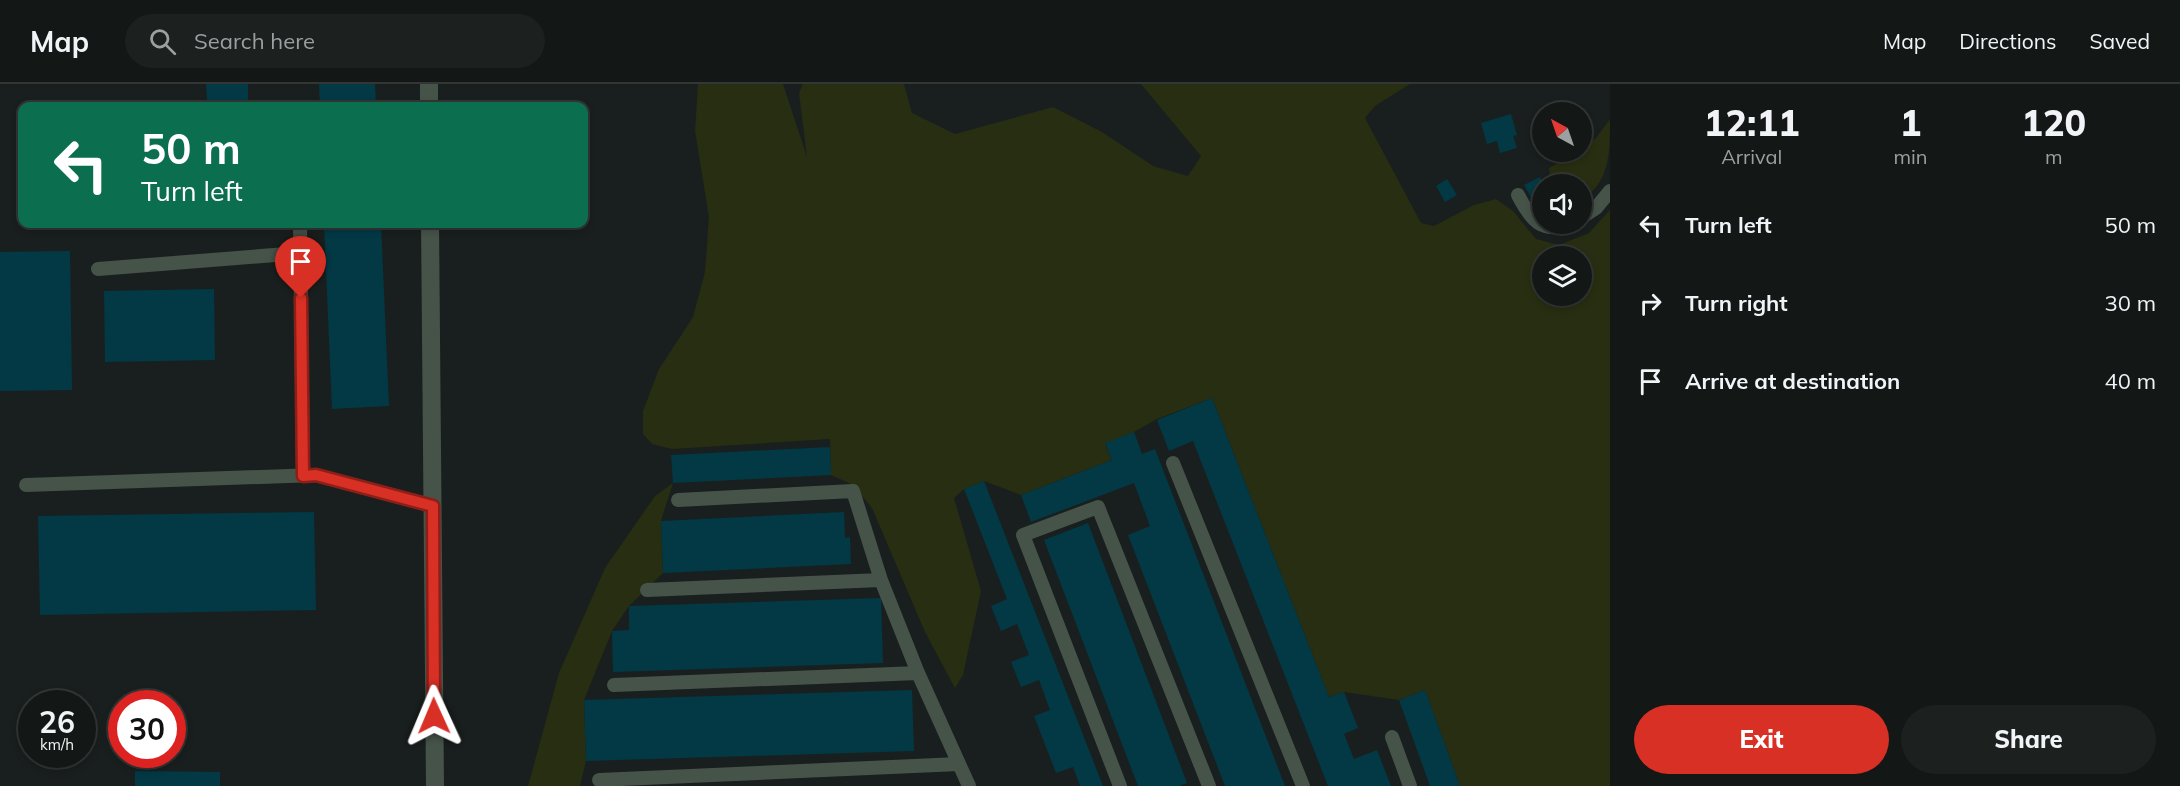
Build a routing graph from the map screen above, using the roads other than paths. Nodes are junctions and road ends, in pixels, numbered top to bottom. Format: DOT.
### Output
graph roads {
  1 [pos="429,84"];
  2 [pos="429,102"];
  3 [pos="1610,191"];
  4 [pos="1518,195"];
  5 [pos="1592,211"];
  6 [pos="1532,218"];
  7 [pos="300,228"];
  8 [pos="430,228"];
  9 [pos="300,253"];
  10 [pos="98,269"];
  11 [pos="1173,463"];
  12 [pos="303,476"];
  13 [pos="26,486"];
  14 [pos="678,500"];
  15 [pos="433,506"];
  16 [pos="881,580"];
  17 [pos="647,590"];
  18 [pos="918,673"];
  19 [pos="614,685"];
  20 [pos="1392,737"];
  21 [pos="959,764"];
  22 [pos="599,780"];
  23 [pos="435,786"];
  24 [pos="969,786"];
  25 [pos="1120,786"];
  26 [pos="1209,786"];
  27 [pos="1303,786"];
  28 [pos="1410,786"];
  1 -- 2 [label="street"];
  3 -- 5 [label="lane"];
  4 -- 6 [label="lane"];
  7 -- 9 [label="lane"];
  8 -- 15 [label="street"];
  9 -- 10 [label="lane"];
  9 -- 12 [label="lane"];
  11 -- 27 [label="lane"];
  12 -- 13 [label="lane"];
  12 -- 15 [label="lane"];
  14 -- 16 [label="lane"];
  15 -- 23 [label="street"];
  16 -- 17 [label="lane"];
  16 -- 18 [label="lane"];
  18 -- 19 [label="lane"];
  18 -- 21 [label="lane"];
  20 -- 28 [label="lane"];
  21 -- 22 [label="lane"];
  21 -- 24 [label="lane"];
  25 -- 26 [label="lane"];
}
